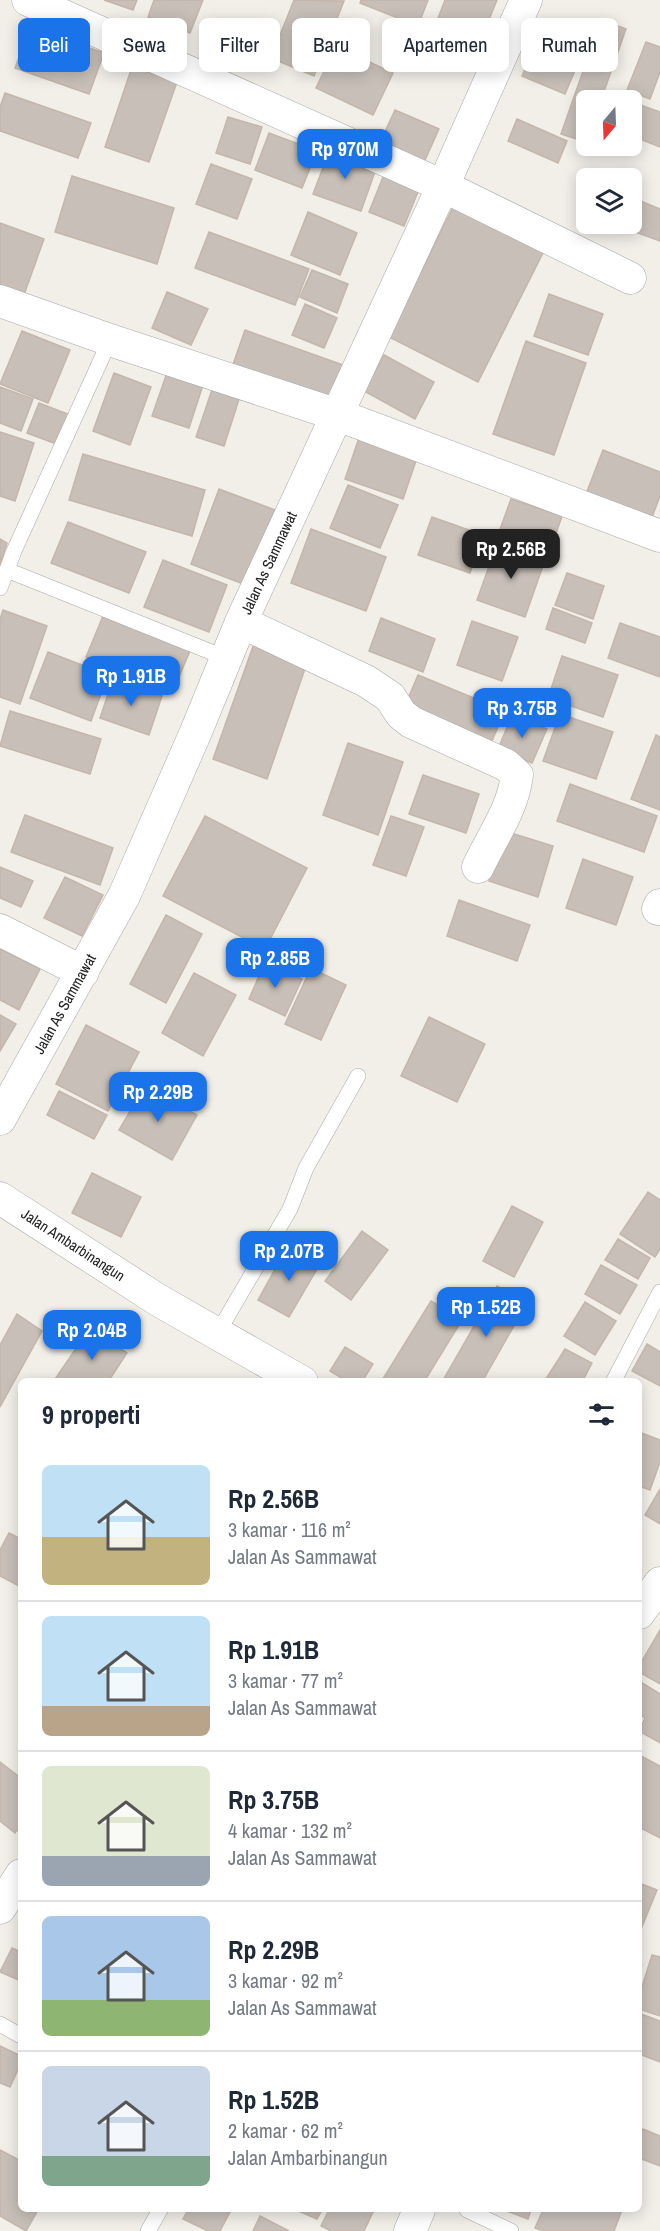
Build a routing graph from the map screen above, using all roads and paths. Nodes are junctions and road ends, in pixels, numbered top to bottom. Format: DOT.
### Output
graph roads {
  1 [pos="28,0"];
  2 [pos="520,2"];
  3 [pos="443,186"];
  4 [pos="630,278"];
  5 [pos="0,301"];
  6 [pos="110,340"];
  7 [pos="338,415"];
  8 [pos="660,536"];
  9 [pos="7,570"];
  10 [pos="0,588"];
  11 [pos="241,622"];
  12 [pos="226,658"];
  13 [pos="478,867"];
  14 [pos="0,930"];
  15 [pos="83,972"];
  16 [pos="358,1076"];
  17 [pos="0,1119"];
  18 [pos="0,1198"];
  19 [pos="660,1292"];
  20 [pos="217,1334"];
  21 [pos="295,1378"];
  22 [pos="615,1378"];
  23 [pos="642,1573"];
  24 [pos="660,1583"];
  25 [pos="642,1609"];
  26 [pos="18,1880"];
  27 [pos="0,1908"];
  28 [pos="0,2024"];
  29 [pos="18,2034"];
  30 [pos="159,2212"];
  31 [pos="418,2212"];
  32 [pos="471,2212"];
  33 [pos="148,2231"];
  34 [pos="410,2231"];
  35 [pos="511,2231"];
  1 -- 3 [label="street"];
  2 -- 3 [label="street, Jalan As Sammawat"];
  3 -- 4 [label="street"];
  3 -- 7 [label="street, Jalan As Sammawat"];
  5 -- 6 [label="street"];
  6 -- 7 [label="street"];
  6 -- 9 [label="lane"];
  7 -- 8 [label="street"];
  7 -- 11 [label="street, Jalan As Sammawat"];
  9 -- 10 [label="lane"];
  9 -- 12 [label="lane"];
  11 -- 12 [label="street, Jalan As Sammawat"];
  11 -- 13 [label="street"];
  12 -- 15 [label="street, Jalan As Sammawat"];
  14 -- 15 [label="street"];
  15 -- 17 [label="street, Jalan As Sammawat"];
  16 -- 20 [label="lane"];
  18 -- 20 [label="street, Jalan Ambarbinangun"];
  19 -- 22 [label="lane"];
  20 -- 21 [label="street, Jalan Ambarbinangun"];
  23 -- 24 [label="street"];
  24 -- 25 [label="street"];
  26 -- 27 [label="street"];
  28 -- 29 [label="lane"];
  30 -- 33 [label="lane"];
  31 -- 34 [label="street"];
  32 -- 35 [label="lane"];
}
